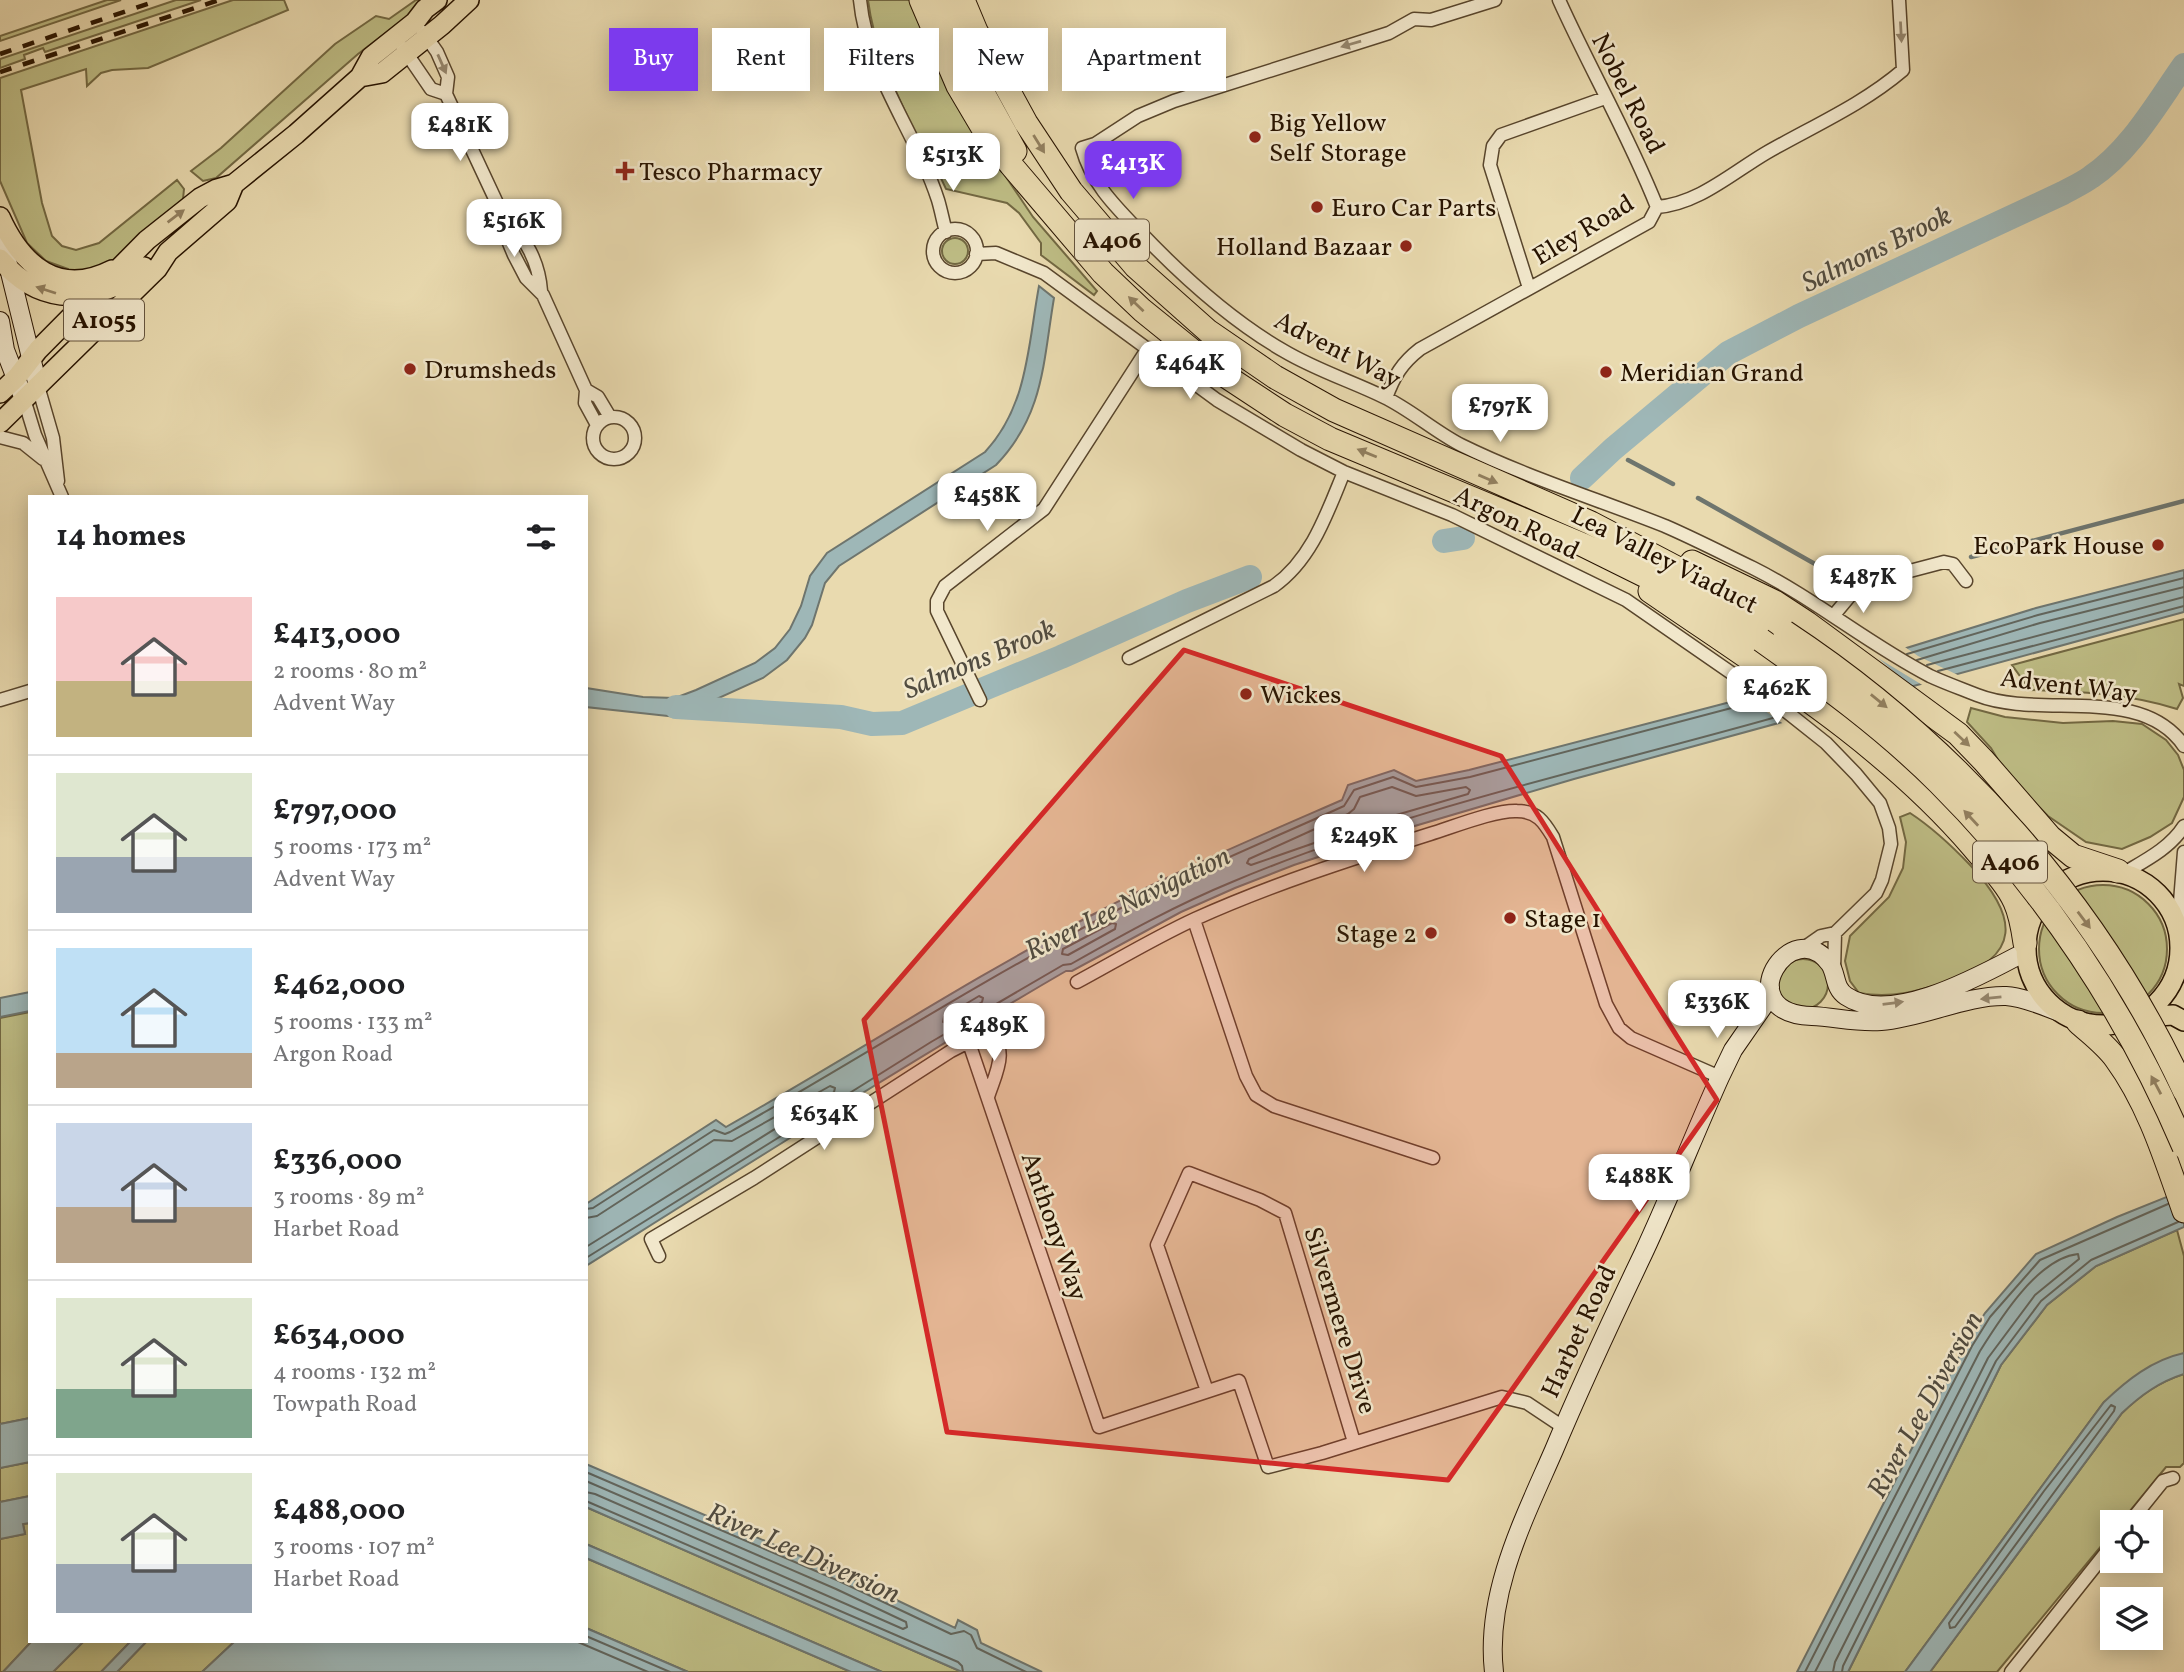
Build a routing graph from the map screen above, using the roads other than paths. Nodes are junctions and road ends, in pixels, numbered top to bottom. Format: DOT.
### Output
graph roads {
  1 [pos="438,0"];
  2 [pos="469,0"];
  3 [pos="860,0"];
  4 [pos="921,0"];
  5 [pos="942,0"];
  6 [pos="963,0"];
  7 [pos="974,0"];
  8 [pos="1495,0"];
  9 [pos="1559,0"];
  10 [pos="1899,0"];
  11 [pos="975,28"];
  12 [pos="983,28"];
  13 [pos="414,30"];
  14 [pos="406,55"];
  15 [pos="360,77"];
  16 [pos="1009,91"];
  17 [pos="446,94"];
  18 [pos="1605,98"];
  19 [pos="234,184"];
  20 [pos="1657,206"];
  21 [pos="0,218"];
  22 [pos="1064,226"];
  23 [pos="0,232"];
  24 [pos="946,232"];
  25 [pos="168,252"];
  26 [pos="976,254"];
  27 [pos="124,261"];
  28 [pos="4,263"];
  29 [pos="1529,288"];
  30 [pos="90,295"];
  31 [pos="0,321"];
  32 [pos="1148,348"];
  33 [pos="31,358"];
  34 [pos="17,377"];
  35 [pos="586,390"];
  36 [pos="0,393"];
  37 [pos="26,398"];
  38 [pos="1386,398"];
  39 [pos="610,416"];
  40 [pos="0,423"];
  41 [pos="597,425"];
  42 [pos="0,438"];
  43 [pos="46,462"];
  44 [pos="1344,472"];
  45 [pos="58,484"];
  46 [pos="61,495"];
  47 [pos="1591,523"];
  48 [pos="1581,544"];
  49 [pos="1966,581"];
  50 [pos="1834,615"];
  51 [pos="1129,659"];
  52 [pos="28,692"];
  53 [pos="0,700"];
  54 [pos="979,700"];
  55 [pos="2184,746"];
  56 [pos="2184,826"];
  57 [pos="2184,852"];
  58 [pos="2121,872"];
  59 [pos="1194,919"];
  60 [pos="2178,927"];
  61 [pos="1835,933"];
  62 [pos="2025,947"];
  63 [pos="1801,950"];
  64 [pos="2182,960"];
  65 [pos="1835,976"];
  66 [pos="1077,982"];
  67 [pos="1770,987"];
  68 [pos="2057,1010"];
  69 [pos="1795,1015"];
  70 [pos="2138,1017"];
  71 [pos="2184,1021"];
  72 [pos="2078,1022"];
  73 [pos="1751,1024"];
  74 [pos="968,1040"];
  75 [pos="1720,1077"];
  76 [pos="2184,1090"];
  77 [pos="988,1097"];
  78 [pos="2184,1147"];
  79 [pos="1433,1158"];
  80 [pos="2184,1211"];
  81 [pos="659,1256"];
  82 [pos="1207,1391"];
  83 [pos="1563,1427"];
  84 [pos="1354,1442"];
  85 [pos="2173,1478"];
  86 [pos="2140,1510"];
  87 [pos="2100,1560"];
  88 [pos="1494,1672"];
  89 [pos="2011,1672"];
  1 -- 13 [label="main road, A1055"];
  2 -- 13 [label="main road, A1055"];
  3 -- 24 [label="street"];
  4 -- 22 [label="highway, A406"];
  5 -- 22 [label="highway, A406"];
  6 -- 11 [label="highway, A406"];
  7 -- 12 [label="highway"];
  8 -- 38 [label="street, Advent Way, one-way"];
  9 -- 18 [label="street, Nobel Road"];
  10 -- 20 [label="street, Eley Road, one-way"];
  13 -- 14 [label="main road, A1055"];
  13 -- 15 [label="main road, A1055"];
  13 -- 17 [label="street, one-way"];
  14 -- 15 [label="main road, A1055"];
  14 -- 17 [label="street"];
  15 -- 19 [label="main road, A1055"];
  16 -- 47 [label="highway, Lea Valley Viaduct / A406, one-way"];
  17 -- 35 [label="street"];
  18 -- 20 [label="street, Nobel Road"];
  18 -- 29 [label="street"];
  19 -- 25 [label="main road, A1055"];
  27 -- 19 [label="main road, A1055, one-way"];
  20 -- 29 [label="street, Eley Road"];
  21 -- 27 [label="main road"];
  48 -- 22 [label="highway, Lea Valley Viaduct / A406, one-way"];
  23 -- 28 [label="street"];
  24 -- 26 [label="street"];
  24 -- 26 [label="street"];
  25 -- 30 [label="main road"];
  25 -- 37 [label="main road, A1055"];
  26 -- 32 [label="street, Argon Road"];
  27 -- 30 [label="main road, A1055"];
  30 -- 28 [label="main road, one-way"];
  28 -- 33 [label="street"];
  28 -- 34 [label="street"];
  29 -- 38 [label="street, Eley Road"];
  30 -- 33 [label="main road, A1055"];
  31 -- 34 [label="street"];
  32 -- 44 [label="street, Argon Road"];
  32 -- 54 [label="street"];
  33 -- 34 [label="main road, A1055"];
  33 -- 37 [label="street"];
  34 -- 36 [label="main road, A1055"];
  34 -- 37 [label="main road"];
  34 -- 37 [label="main road"];
  35 -- 39 [label="street"];
  35 -- 41 [label="street"];
  37 -- 40 [label="main road, A1055"];
  37 -- 43 [label="street"];
  37 -- 45 [label="street"];
  38 -- 50 [label="street, Advent Way"];
  39 -- 41 [label="street"];
  39 -- 41 [label="street"];
  42 -- 43 [label="street"];
  43 -- 45 [label="street"];
  44 -- 51 [label="street"];
  44 -- 61 [label="street, Argon Road"];
  45 -- 46 [label="street"];
  47 -- 58 [label="highway, one-way"];
  47 -- 76 [label="highway, Lea Valley Viaduct / A406, one-way, bridge"];
  48 -- 62 [label="highway"];
  78 -- 48 [label="highway, Lea Valley Viaduct / A406, one-way, bridge"];
  49 -- 50 [label="street"];
  50 -- 55 [label="street, Advent Way"];
  52 -- 53 [label="street"];
  56 -- 58 [label="street"];
  57 -- 60 [label="street"];
  58 -- 60 [label="main road"];
  58 -- 62 [label="main road"];
  59 -- 66 [label="street"];
  59 -- 75 [label="street"];
  59 -- 79 [label="street"];
  60 -- 64 [label="main road"];
  61 -- 63 [label="street, Argon Road"];
  61 -- 65 [label="street"];
  65 -- 62 [label="street, one-way"];
  62 -- 68 [label="main road"];
  63 -- 65 [label="street"];
  63 -- 67 [label="street"];
  64 -- 70 [label="main road"];
  65 -- 69 [label="street"];
  67 -- 69 [label="street"];
  67 -- 73 [label="street, Harbet Road"];
  68 -- 69 [label="street, one-way"];
  68 -- 72 [label="main road"];
  69 -- 73 [label="street"];
  70 -- 71 [label="main road"];
  70 -- 72 [label="main road"];
  72 -- 80 [label="highway"];
  73 -- 75 [label="street, Harbet Road"];
  74 -- 77 [label="street, Anthony Way"];
  74 -- 77 [label="street"];
  74 -- 81 [label="street"];
  75 -- 83 [label="street, Harbet Road"];
  77 -- 82 [label="street, Anthony Way"];
  82 -- 84 [label="street"];
  82 -- 84 [label="street, Silvermere Drive"];
  83 -- 84 [label="street"];
  83 -- 88 [label="street, Harbet Road"];
  85 -- 86 [label="street"];
  87 -- 89 [label="street"];
}
